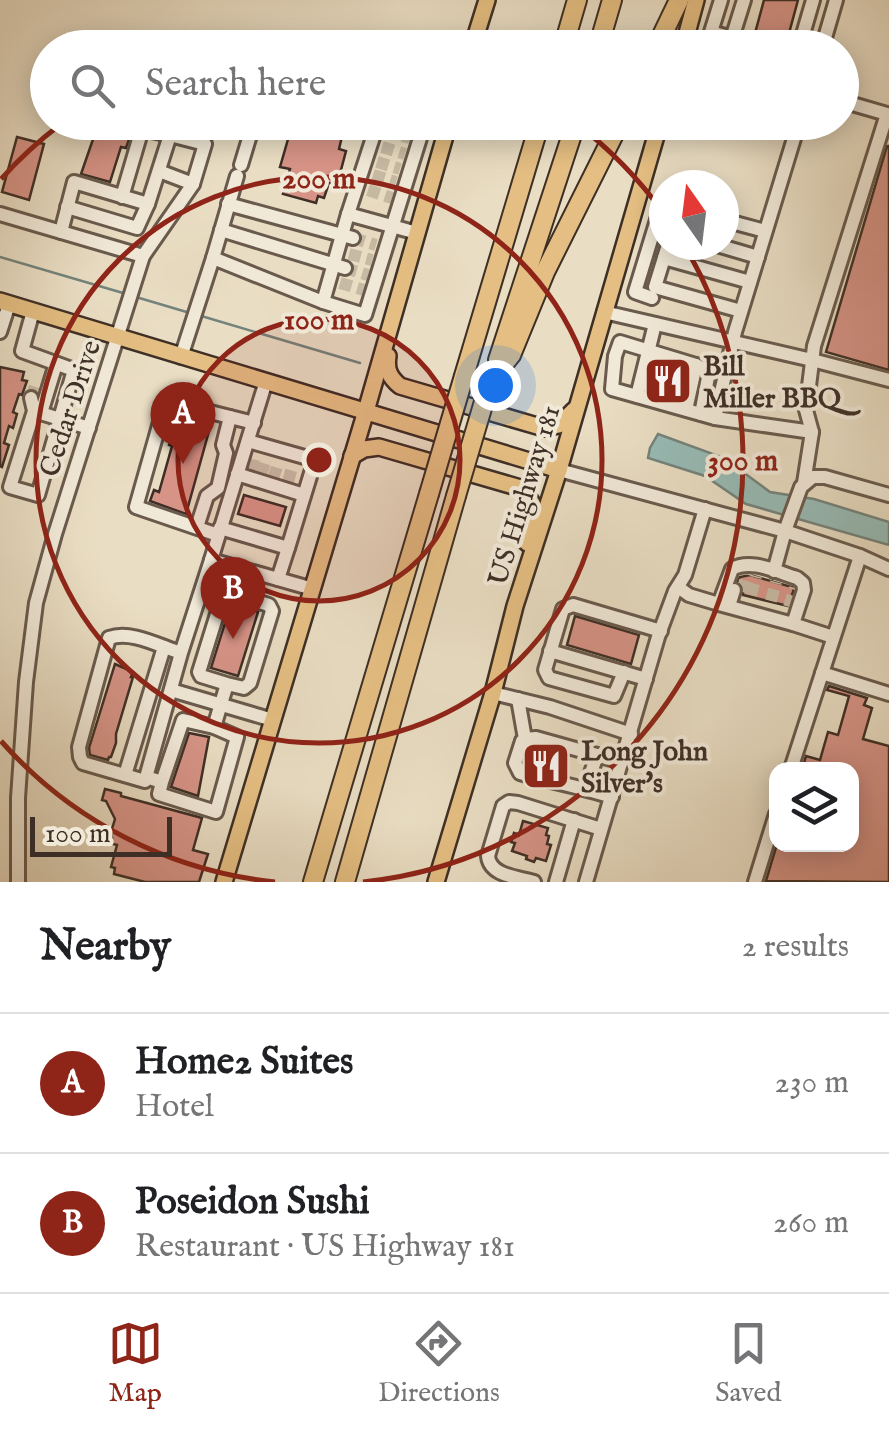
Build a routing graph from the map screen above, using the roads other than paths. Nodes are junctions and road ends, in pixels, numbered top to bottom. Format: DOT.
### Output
graph roads {
  1 [pos="487,0"];
  2 [pos="565,0"];
  3 [pos="577,0"];
  4 [pos="612,0"];
  5 [pos="678,0"];
  6 [pos="696,0"];
  7 [pos="721,0"];
  8 [pos="744,0"];
  9 [pos="813,0"];
  10 [pos="836,0"];
  11 [pos="478,30"];
  12 [pos="557,30"];
  13 [pos="568,30"];
  14 [pos="603,30"];
  15 [pos="664,30"];
  16 [pos="687,30"];
  17 [pos="712,30"];
  18 [pos="734,30"];
  19 [pos="804,30"];
  20 [pos="827,30"];
  21 [pos="859,106"];
  22 [pos="888,115"];
  23 [pos="884,138"];
  24 [pos="139,140"];
  25 [pos="168,140"];
  26 [pos="189,140"];
  27 [pos="248,140"];
  28 [pos="377,140"];
  29 [pos="414,140"];
  30 [pos="444,140"];
  31 [pos="535,140"];
  32 [pos="570,140"];
  33 [pos="611,140"];
  34 [pos="655,140"];
  35 [pos="794,140"];
  36 [pos="159,171"];
  37 [pos="192,184"];
  38 [pos="122,197"];
  39 [pos="148,204"];
  40 [pos="228,204"];
  41 [pos="67,207"];
  42 [pos="0,214"];
  43 [pos="348,214"];
  44 [pos="739,224"];
  45 [pos="392,227"];
  46 [pos="221,230"];
  47 [pos="766,231"];
  48 [pos="61,232"];
  49 [pos="417,233"];
  50 [pos="348,236"];
  51 [pos="649,246"];
  52 [pos="739,251"];
  53 [pos="143,256"];
  54 [pos="758,257"];
  55 [pos="213,258"];
  56 [pos="341,260"];
  57 [pos="663,260"];
  58 [pos="690,260"];
  59 [pos="750,282"];
  60 [pos="654,292"];
  61 [pos="4,302"];
  62 [pos="323,302"];
  63 [pos="397,302"];
  64 [pos="742,311"];
  65 [pos="33,312"];
  66 [pos="604,312"];
  67 [pos="650,323"];
  68 [pos="0,332"];
  69 [pos="119,336"];
  70 [pos="733,342"];
  71 [pos="648,349"];
  72 [pos="181,357"];
  73 [pos="812,360"];
  74 [pos="696,365"];
  75 [pos="55,369"];
  76 [pos="889,380"];
  77 [pos="266,381"];
  78 [pos="36,383"];
  79 [pos="489,384"];
  80 [pos="636,396"];
  81 [pos="35,407"];
  82 [pos="575,409"];
  83 [pos="686,410"];
  84 [pos="366,411"];
  85 [pos="708,416"];
  86 [pos="230,417"];
  87 [pos="60,419"];
  88 [pos="254,423"];
  89 [pos="88,428"];
  90 [pos="812,432"];
  91 [pos="272,453"];
  92 [pos="352,456"];
  93 [pos="808,458"];
  94 [pos="559,470"];
  95 [pos="825,477"];
  96 [pos="264,479"];
  97 [pos="801,490"];
  98 [pos="304,495"];
  99 [pos="889,496"];
  100 [pos="705,509"];
  101 [pos="787,524"];
  102 [pos="197,528"];
  103 [pos="218,531"];
  104 [pos="288,548"];
  105 [pos="860,556"];
  106 [pos="211,560"];
  107 [pos="889,569"];
  108 [pos="258,573"];
  109 [pos="278,579"];
  110 [pos="785,579"];
  111 [pos="678,587"];
  112 [pos="313,589"];
  113 [pos="742,592"];
  114 [pos="251,598"];
  115 [pos="781,604"];
  116 [pos="515,606"];
  117 [pos="733,607"];
  118 [pos="781,621"];
  119 [pos="660,631"];
  120 [pos="833,637"];
  121 [pos="164,647"];
  122 [pos="550,650"];
  123 [pos="181,653"];
  124 [pos="624,672"];
  125 [pos="822,673"];
  126 [pos="646,680"];
  127 [pos="226,684"];
  128 [pos="171,690"];
  129 [pos="493,692"];
  130 [pos="889,694"];
  131 [pos="518,699"];
  132 [pos="221,705"];
  133 [pos="274,720"];
  134 [pos="214,727"];
  135 [pos="630,734"];
  136 [pos="525,739"];
  137 [pos="597,755"];
  138 [pos="622,762"];
  139 [pos="794,762"];
  140 [pos="124,775"];
  141 [pos="146,777"];
  142 [pos="162,782"];
  143 [pos="586,788"];
  144 [pos="612,797"];
  145 [pos="574,820"];
  146 [pos="602,829"];
  147 [pos="769,837"];
  148 [pos="18,882"];
  149 [pos="224,882"];
  150 [pos="313,882"];
  151 [pos="344,882"];
  152 [pos="436,882"];
  153 [pos="534,882"];
  154 [pos="556,882"];
  155 [pos="586,882"];
  156 [pos="755,882"];
  1 -- 11 [label="main road"];
  2 -- 12 [label="highway"];
  3 -- 13 [label="highway"];
  4 -- 14 [label="highway"];
  5 -- 15 [label="highway"];
  6 -- 16 [label="main road"];
  7 -- 17 [label="street"];
  8 -- 18 [label="street"];
  9 -- 19 [label="street"];
  10 -- 20 [label="street"];
  21 -- 22 [label="street"];
  22 -- 23 [label="street"];
  23 -- 73 [label="street"];
  24 -- 38 [label="street"];
  25 -- 36 [label="street"];
  26 -- 37 [label="street, Cedar Drive"];
  27 -- 40 [label="street"];
  28 -- 43 [label="street"];
  29 -- 45 [label="street"];
  30 -- 49 [label="main road"];
  31 -- 150 [label="highway, bridge"];
  32 -- 79 [label="highway"];
  33 -- 79 [label="highway"];
  34 -- 66 [label="main road, US Highway 181"];
  35 -- 47 [label="street"];
  36 -- 37 [label="street"];
  36 -- 39 [label="street"];
  37 -- 53 [label="street, Cedar Drive"];
  38 -- 39 [label="street"];
  38 -- 41 [label="street"];
  39 -- 41 [label="street"];
  40 -- 46 [label="street"];
  40 -- 50 [label="street"];
  41 -- 48 [label="street"];
  42 -- 48 [label="street"];
  43 -- 45 [label="street"];
  43 -- 50 [label="street"];
  44 -- 47 [label="street"];
  45 -- 49 [label="street"];
  45 -- 62 [label="street"];
  46 -- 55 [label="street"];
  46 -- 56 [label="street"];
  47 -- 54 [label="street"];
  48 -- 53 [label="street"];
  49 -- 63 [label="main road"];
  50 -- 56 [label="street"];
  51 -- 60 [label="street"];
  52 -- 54 [label="street"];
  53 -- 69 [label="street, Cedar Drive"];
  54 -- 59 [label="street"];
  55 -- 62 [label="street"];
  55 -- 72 [label="street"];
  56 -- 62 [label="street"];
  57 -- 60 [label="street"];
  58 -- 59 [label="street"];
  59 -- 64 [label="street"];
  60 -- 64 [label="street"];
  60 -- 67 [label="street"];
  61 -- 65 [label="main road"];
  61 -- 68 [label="street"];
  63 -- 82 [label="main road"];
  63 -- 84 [label="main road"];
  64 -- 70 [label="street"];
  65 -- 69 [label="main road"];
  65 -- 75 [label="street"];
  66 -- 67 [label="street"];
  66 -- 82 [label="main road, US Highway 181"];
  67 -- 70 [label="street"];
  67 -- 71 [label="street"];
  69 -- 72 [label="main road"];
  69 -- 89 [label="street, Cedar Drive"];
  70 -- 73 [label="street"];
  70 -- 85 [label="street"];
  71 -- 74 [label="street"];
  71 -- 80 [label="street"];
  71 -- 80 [label="street"];
  72 -- 77 [label="main road"];
  73 -- 76 [label="street"];
  73 -- 90 [label="street"];
  74 -- 83 [label="street"];
  74 -- 85 [label="street"];
  75 -- 78 [label="street"];
  75 -- 81 [label="street"];
  75 -- 87 [label="street"];
  77 -- 84 [label="main road"];
  77 -- 88 [label="street"];
  79 -- 151 [label="highway, bridge"];
  80 -- 83 [label="street"];
  81 -- 87 [label="street"];
  81 -- 87 [label="street"];
  82 -- 94 [label="main road, US Highway 181"];
  83 -- 85 [label="street"];
  84 -- 92 [label="main road"];
  84 -- 94 [label="main road"];
  85 -- 90 [label="street"];
  86 -- 88 [label="street"];
  86 -- 102 [label="street"];
  86 -- 102 [label="street"];
  87 -- 89 [label="street"];
  88 -- 91 [label="street"];
  89 -- 148 [label="street, Cedar Drive"];
  90 -- 93 [label="street"];
  91 -- 96 [label="street"];
  91 -- 98 [label="street"];
  92 -- 112 [label="main road"];
  92 -- 116 [label="main road"];
  93 -- 95 [label="street"];
  93 -- 97 [label="street"];
  94 -- 100 [label="street"];
  94 -- 116 [label="main road, US Highway 181"];
  95 -- 97 [label="street"];
  95 -- 99 [label="street"];
  96 -- 98 [label="street"];
  96 -- 103 [label="street"];
  97 -- 101 [label="street"];
  98 -- 104 [label="street"];
  100 -- 101 [label="street"];
  100 -- 111 [label="street"];
  101 -- 105 [label="street"];
  101 -- 110 [label="street"];
  102 -- 103 [label="street"];
  103 -- 104 [label="street"];
  103 -- 106 [label="street"];
  104 -- 109 [label="street"];
  105 -- 107 [label="street"];
  105 -- 120 [label="street"];
  106 -- 108 [label="street"];
  106 -- 123 [label="street"];
  108 -- 109 [label="street"];
  108 -- 114 [label="street"];
  109 -- 112 [label="street"];
  110 -- 117 [label="street"];
  110 -- 118 [label="street"];
  111 -- 117 [label="street"];
  111 -- 119 [label="street"];
  112 -- 133 [label="main road"];
  113 -- 117 [label="street"];
  114 -- 127 [label="street"];
  114 -- 127 [label="street"];
  115 -- 118 [label="street"];
  116 -- 129 [label="main road, US Highway 181"];
  117 -- 118 [label="street"];
  118 -- 120 [label="street"];
  119 -- 122 [label="street"];
  119 -- 126 [label="street"];
  120 -- 125 [label="street"];
  121 -- 123 [label="street"];
  121 -- 140 [label="street"];
  121 -- 140 [label="street"];
  122 -- 124 [label="street"];
  122 -- 124 [label="street"];
  123 -- 128 [label="street"];
  124 -- 126 [label="street"];
  125 -- 130 [label="street"];
  125 -- 139 [label="street"];
  126 -- 135 [label="street"];
  127 -- 132 [label="street"];
  128 -- 132 [label="street"];
  128 -- 141 [label="street"];
  129 -- 131 [label="street"];
  129 -- 152 [label="main road, US Highway 181"];
  131 -- 135 [label="street"];
  131 -- 136 [label="street"];
  132 -- 133 [label="street"];
  132 -- 134 [label="street"];
  133 -- 149 [label="main road"];
  134 -- 142 [label="street"];
  134 -- 142 [label="street"];
  135 -- 138 [label="street"];
  136 -- 137 [label="street"];
  136 -- 143 [label="street"];
  137 -- 138 [label="street"];
  137 -- 143 [label="street"];
  138 -- 144 [label="street"];
  140 -- 141 [label="street"];
  141 -- 142 [label="street"];
  143 -- 144 [label="street"];
  144 -- 146 [label="street"];
  145 -- 146 [label="street"];
  145 -- 153 [label="street"];
  145 -- 154 [label="street"];
  146 -- 155 [label="street"];
  147 -- 156 [label="street"];
}
